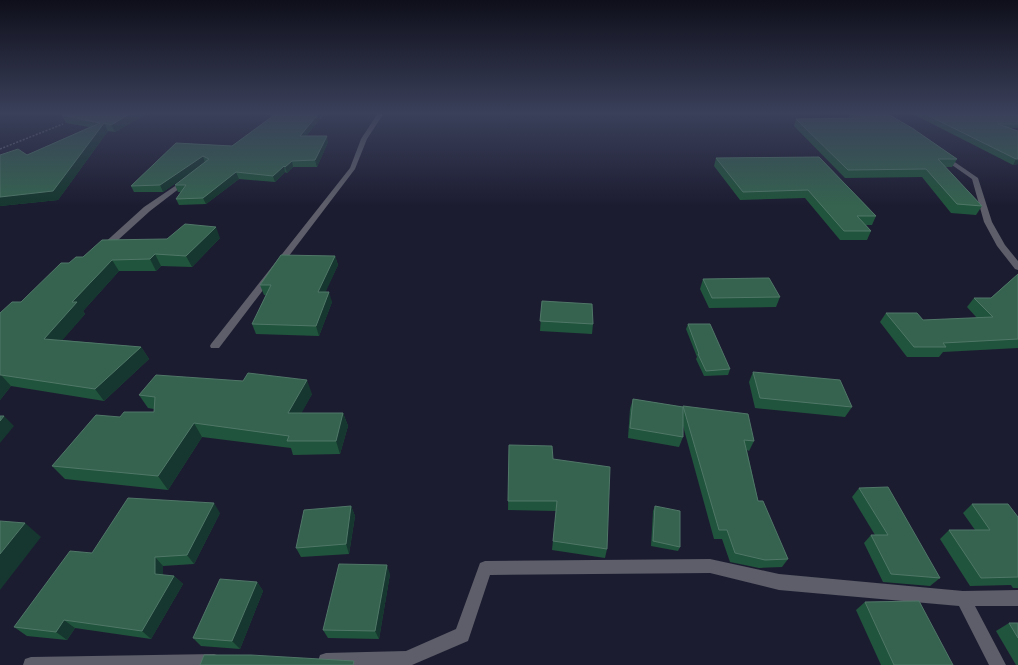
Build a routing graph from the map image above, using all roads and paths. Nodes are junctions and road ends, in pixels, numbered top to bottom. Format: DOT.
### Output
graph roads {
  1 [pos="13,144"];
  2 [pos="362,144"];
  3 [pos="0,149"];
  4 [pos="938,152"];
  5 [pos="195,174"];
  6 [pos="97,255"];
  7 [pos="1018,267"];
  8 [pos="215,346"];
  9 [pos="1018,598"];
  10 [pos="963,599"];
  11 [pos="310,661"];
  12 [pos="231,662"];
  13 [pos="31,665"];
  14 [pos="998,665"];
  1 -- 3 [label="path"];
  2 -- 8 [label="street"];
  4 -- 7 [label="street"];
  5 -- 6 [label="street"];
  9 -- 10 [label="street"];
  10 -- 11 [label="street"];
  10 -- 14 [label="street"];
  12 -- 13 [label="street"];
}
